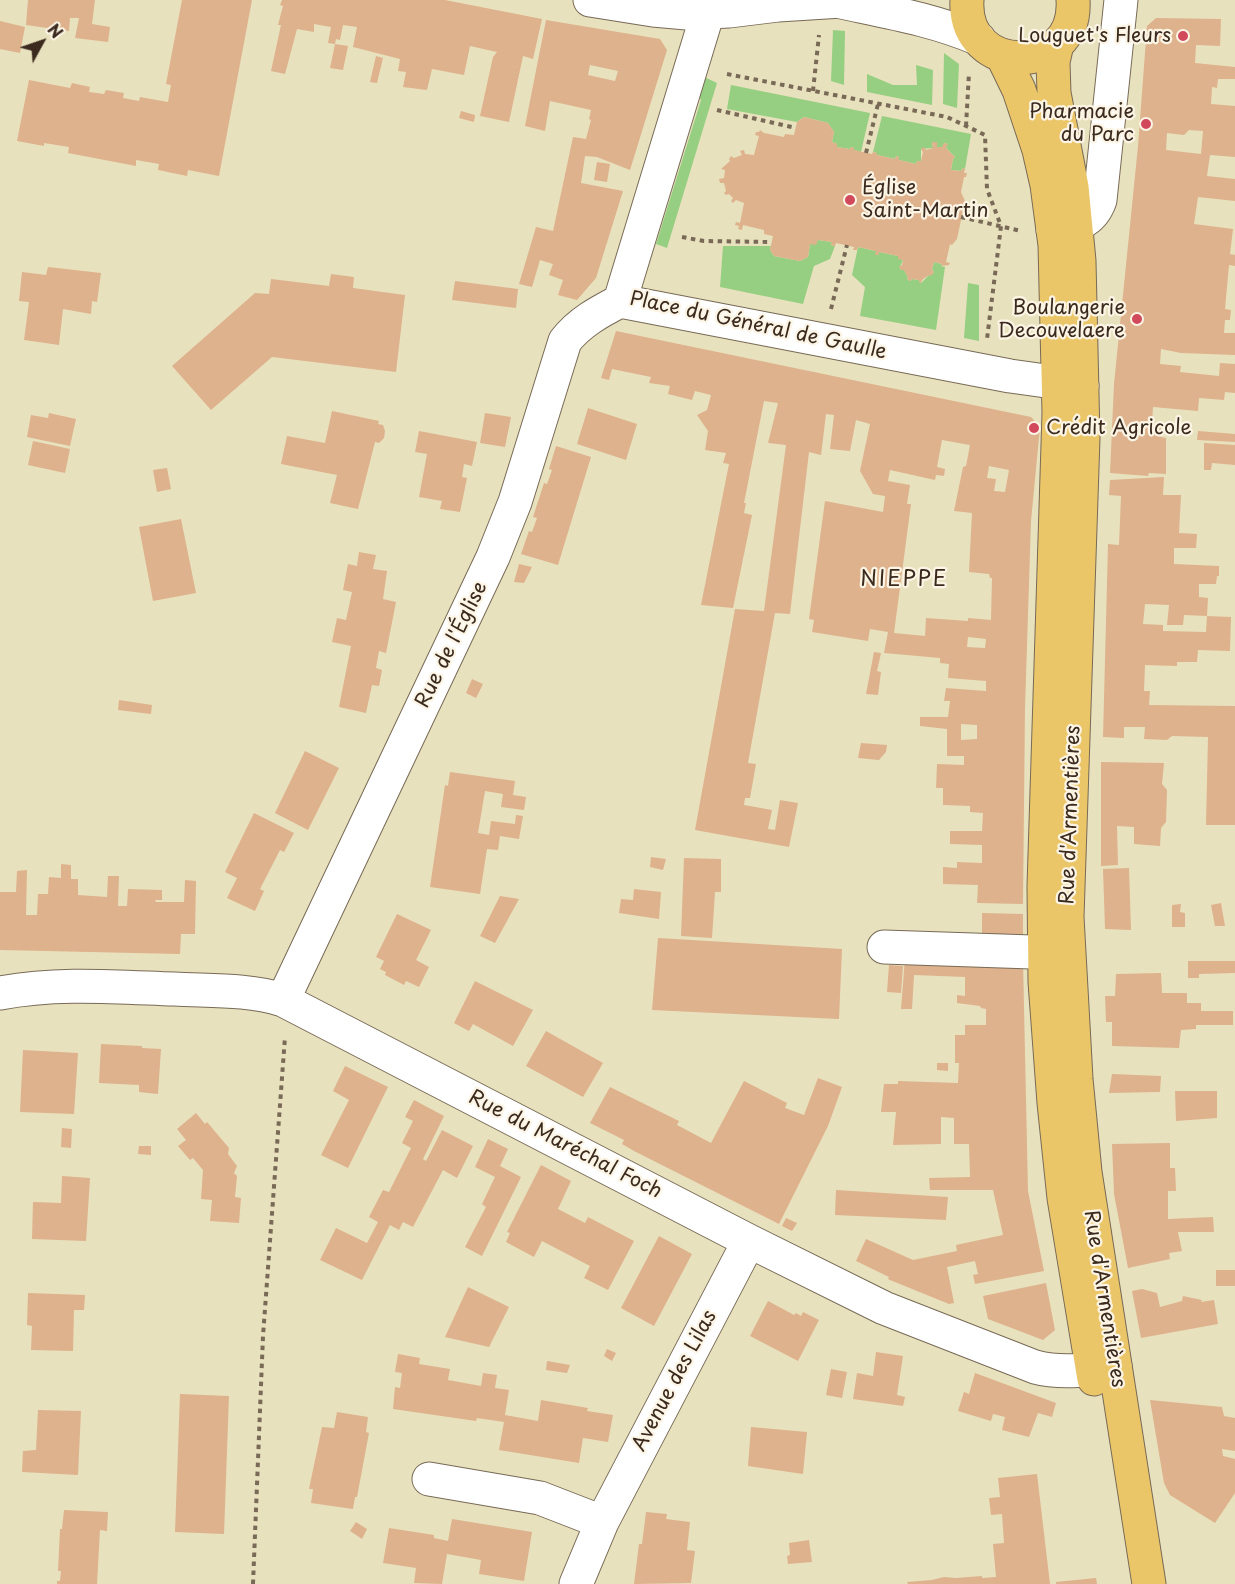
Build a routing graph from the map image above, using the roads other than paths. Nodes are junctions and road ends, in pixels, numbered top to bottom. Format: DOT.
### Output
graph roads {
  1 [pos="590,0"];
  2 [pos="967,0"];
  3 [pos="1073,0"];
  4 [pos="1121,0"];
  5 [pos="850,1"];
  6 [pos="798,2"];
  7 [pos="708,12"];
  8 [pos="1057,44"];
  9 [pos="983,53"];
  10 [pos="1065,228"];
  11 [pos="620,301"];
  12 [pos="1070,384"];
  13 [pos="884,947"];
  14 [pos="1032,952"];
  15 [pos="0,993"];
  16 [pos="283,1000"];
  17 [pos="749,1241"];
  18 [pos="1104,1368"];
  19 [pos="429,1479"];
  20 [pos="602,1522"];
  21 [pos="576,1584"];
  22 [pos="1127,1584"];
  23 [pos="1149,1584"];
  1 -- 7 [label="street"];
  2 -- 9 [label="main road, Rue d'Armentières"];
  3 -- 8 [label="main road"];
  4 -- 10 [label="street"];
  5 -- 6 [label="street"];
  5 -- 9 [label="street"];
  6 -- 7 [label="street"];
  7 -- 11 [label="street, Place du Général de Gaulle"];
  8 -- 9 [label="main road"];
  8 -- 10 [label="main road, Rue d'Armentières"];
  9 -- 10 [label="main road, Rue d'Armentières"];
  10 -- 12 [label="main road, Rue d'Armentières"];
  11 -- 12 [label="street, Place du Général de Gaulle"];
  11 -- 16 [label="street, Rue de l'Église"];
  12 -- 18 [label="main road, Rue d'Armentières"];
  13 -- 14 [label="street"];
  15 -- 16 [label="street, Rue du Maréchal Foch"];
  16 -- 17 [label="street, Rue du Maréchal Foch"];
  17 -- 18 [label="street, Rue du Maréchal Foch"];
  17 -- 20 [label="street, Avenue des Lilas"];
  18 -- 22 [label="main road, Rue d'Armentières"];
  18 -- 23 [label="main road, Rue d'Armentières"];
  19 -- 20 [label="street"];
  20 -- 21 [label="street, Avenue des Lilas"];
}
